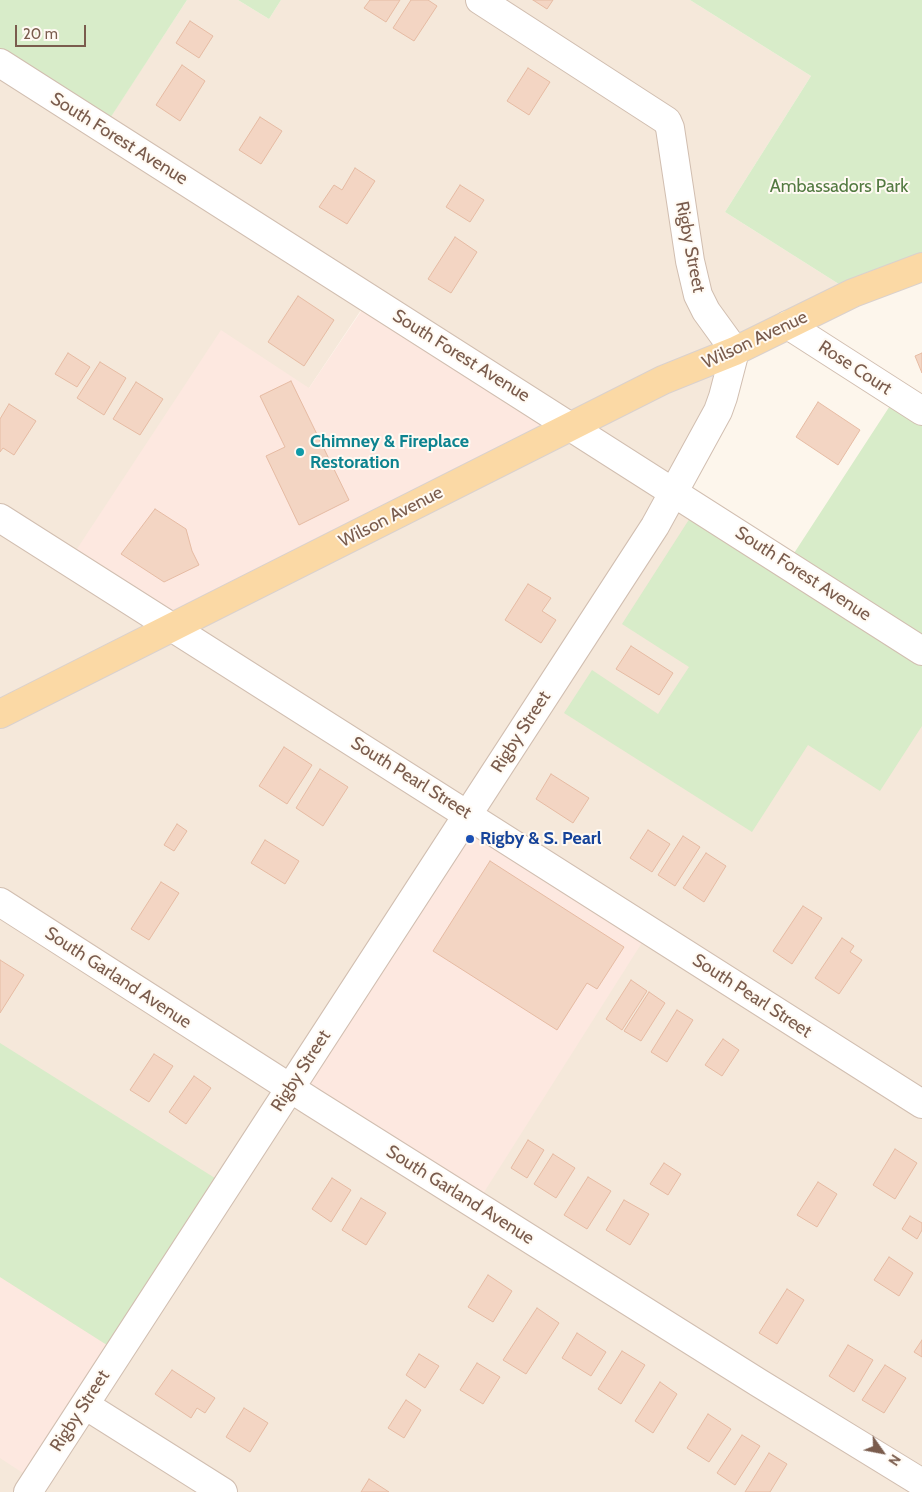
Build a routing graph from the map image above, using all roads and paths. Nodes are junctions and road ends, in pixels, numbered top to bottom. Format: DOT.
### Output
graph roads {
  1 [pos="480,0"];
  2 [pos="0,63"];
  3 [pos="922,267"];
  4 [pos="788,325"];
  5 [pos="735,351"];
  6 [pos="922,411"];
  7 [pos="572,426"];
  8 [pos="673,492"];
  9 [pos="0,518"];
  10 [pos="172,627"];
  11 [pos="922,650"];
  12 [pos="0,714"];
  13 [pos="468,814"];
  14 [pos="0,902"];
  15 [pos="290,1088"];
  16 [pos="922,1104"];
  17 [pos="85,1405"];
  18 [pos="922,1483"];
  19 [pos="28,1492"];
  20 [pos="223,1492"];
  1 -- 5 [label="street, Rigby Street"];
  2 -- 7 [label="street, South Forest Avenue"];
  3 -- 4 [label="main road, Wilson Avenue"];
  4 -- 5 [label="main road, Wilson Avenue"];
  4 -- 6 [label="street, Rose Court"];
  5 -- 7 [label="main road, Wilson Avenue"];
  5 -- 8 [label="street, Rigby Street"];
  7 -- 8 [label="street, South Forest Avenue"];
  7 -- 10 [label="main road, Wilson Avenue"];
  8 -- 11 [label="street, South Forest Avenue"];
  8 -- 13 [label="street, Rigby Street"];
  9 -- 10 [label="street, South Pearl Street"];
  10 -- 12 [label="main road, Wilson Avenue"];
  10 -- 13 [label="street, South Pearl Street"];
  13 -- 15 [label="street, Rigby Street"];
  13 -- 16 [label="street, South Pearl Street"];
  14 -- 15 [label="street, South Garland Avenue"];
  15 -- 17 [label="street, Rigby Street"];
  15 -- 18 [label="street, South Garland Avenue"];
  17 -- 19 [label="street, Rigby Street"];
  17 -- 20 [label="street"];
}
